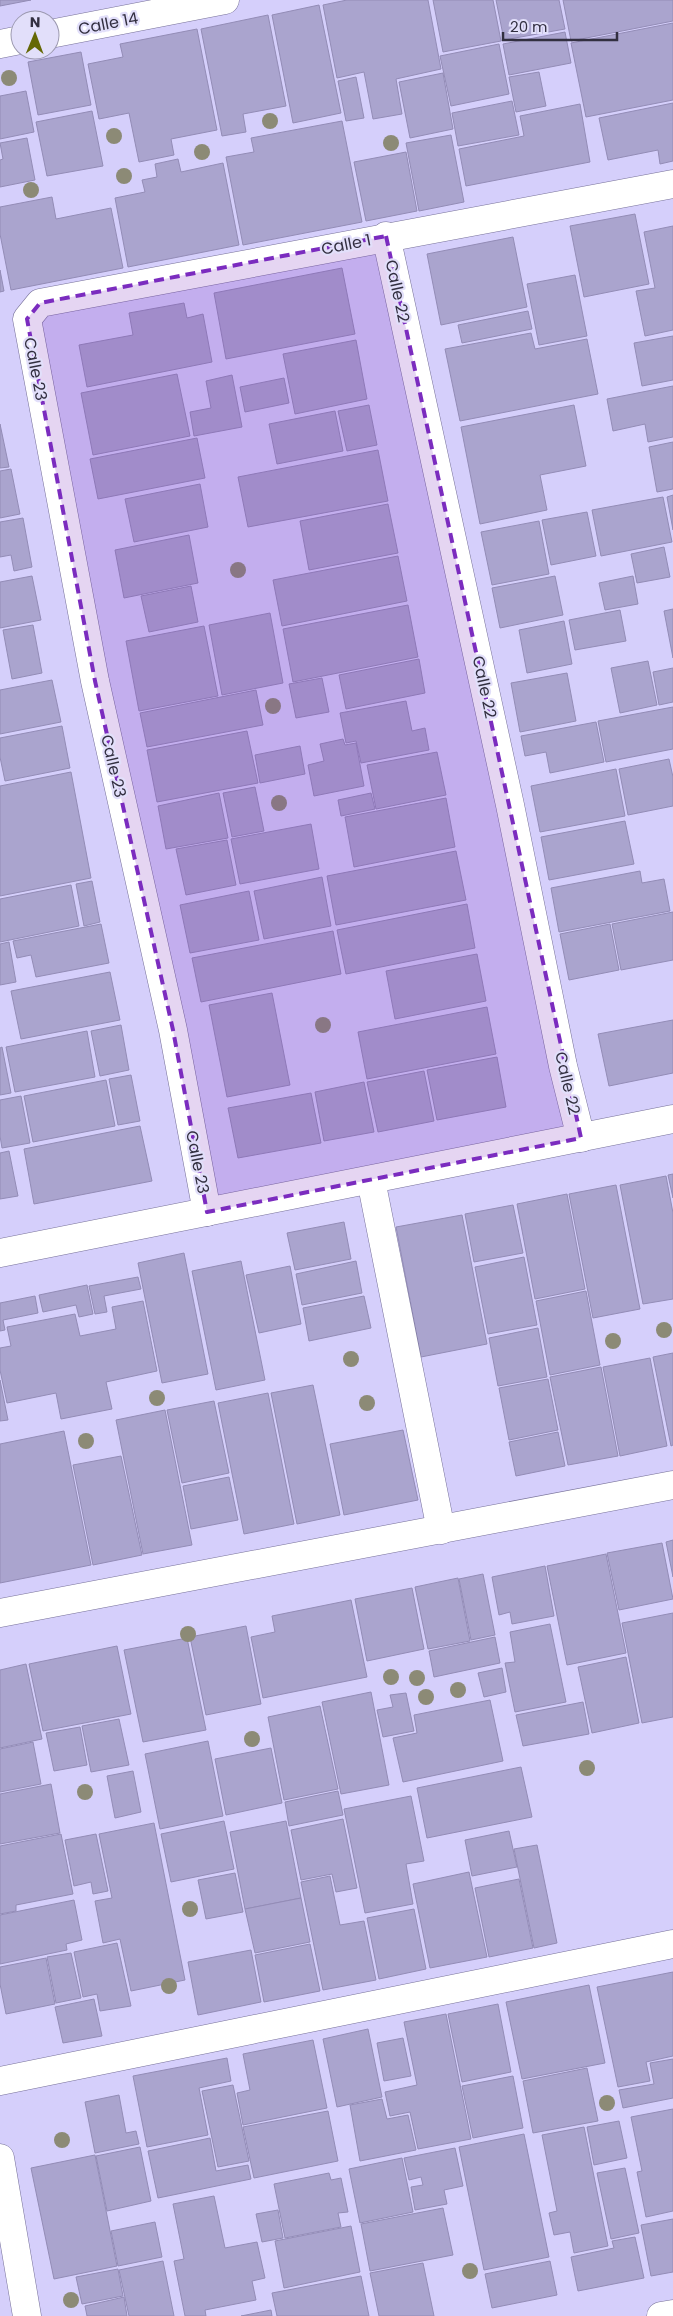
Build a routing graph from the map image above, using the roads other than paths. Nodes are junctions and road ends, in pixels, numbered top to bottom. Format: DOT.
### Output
graph roads {
  1 [pos="225,0"];
  2 [pos="60,32"];
  3 [pos="673,184"];
  4 [pos="386,236"];
  5 [pos="27,319"];
  6 [pos="673,1119"];
  7 [pos="581,1138"];
  8 [pos="371,1180"];
  9 [pos="207,1212"];
  10 [pos="0,1253"];
  11 [pos="673,1485"];
  12 [pos="441,1530"];
  13 [pos="0,1613"];
  14 [pos="673,1944"];
  15 [pos="0,2081"];
  16 [pos="0,2158"];
  17 [pos="673,2314"];
  18 [pos="27,2316"];
  19 [pos="661,2316"];
  1 -- 2 [label="street, Calle 14"];
  3 -- 4 [label="street, Calle 1"];
  4 -- 5 [label="street, Calle 1"];
  4 -- 7 [label="street, Calle 22"];
  5 -- 9 [label="street, Calle 23"];
  6 -- 7 [label="street"];
  7 -- 8 [label="street"];
  8 -- 9 [label="street"];
  8 -- 12 [label="street"];
  9 -- 10 [label="street"];
  11 -- 12 [label="street"];
  12 -- 13 [label="street"];
  14 -- 15 [label="street"];
  16 -- 18 [label="street"];
  17 -- 19 [label="street"];
}
